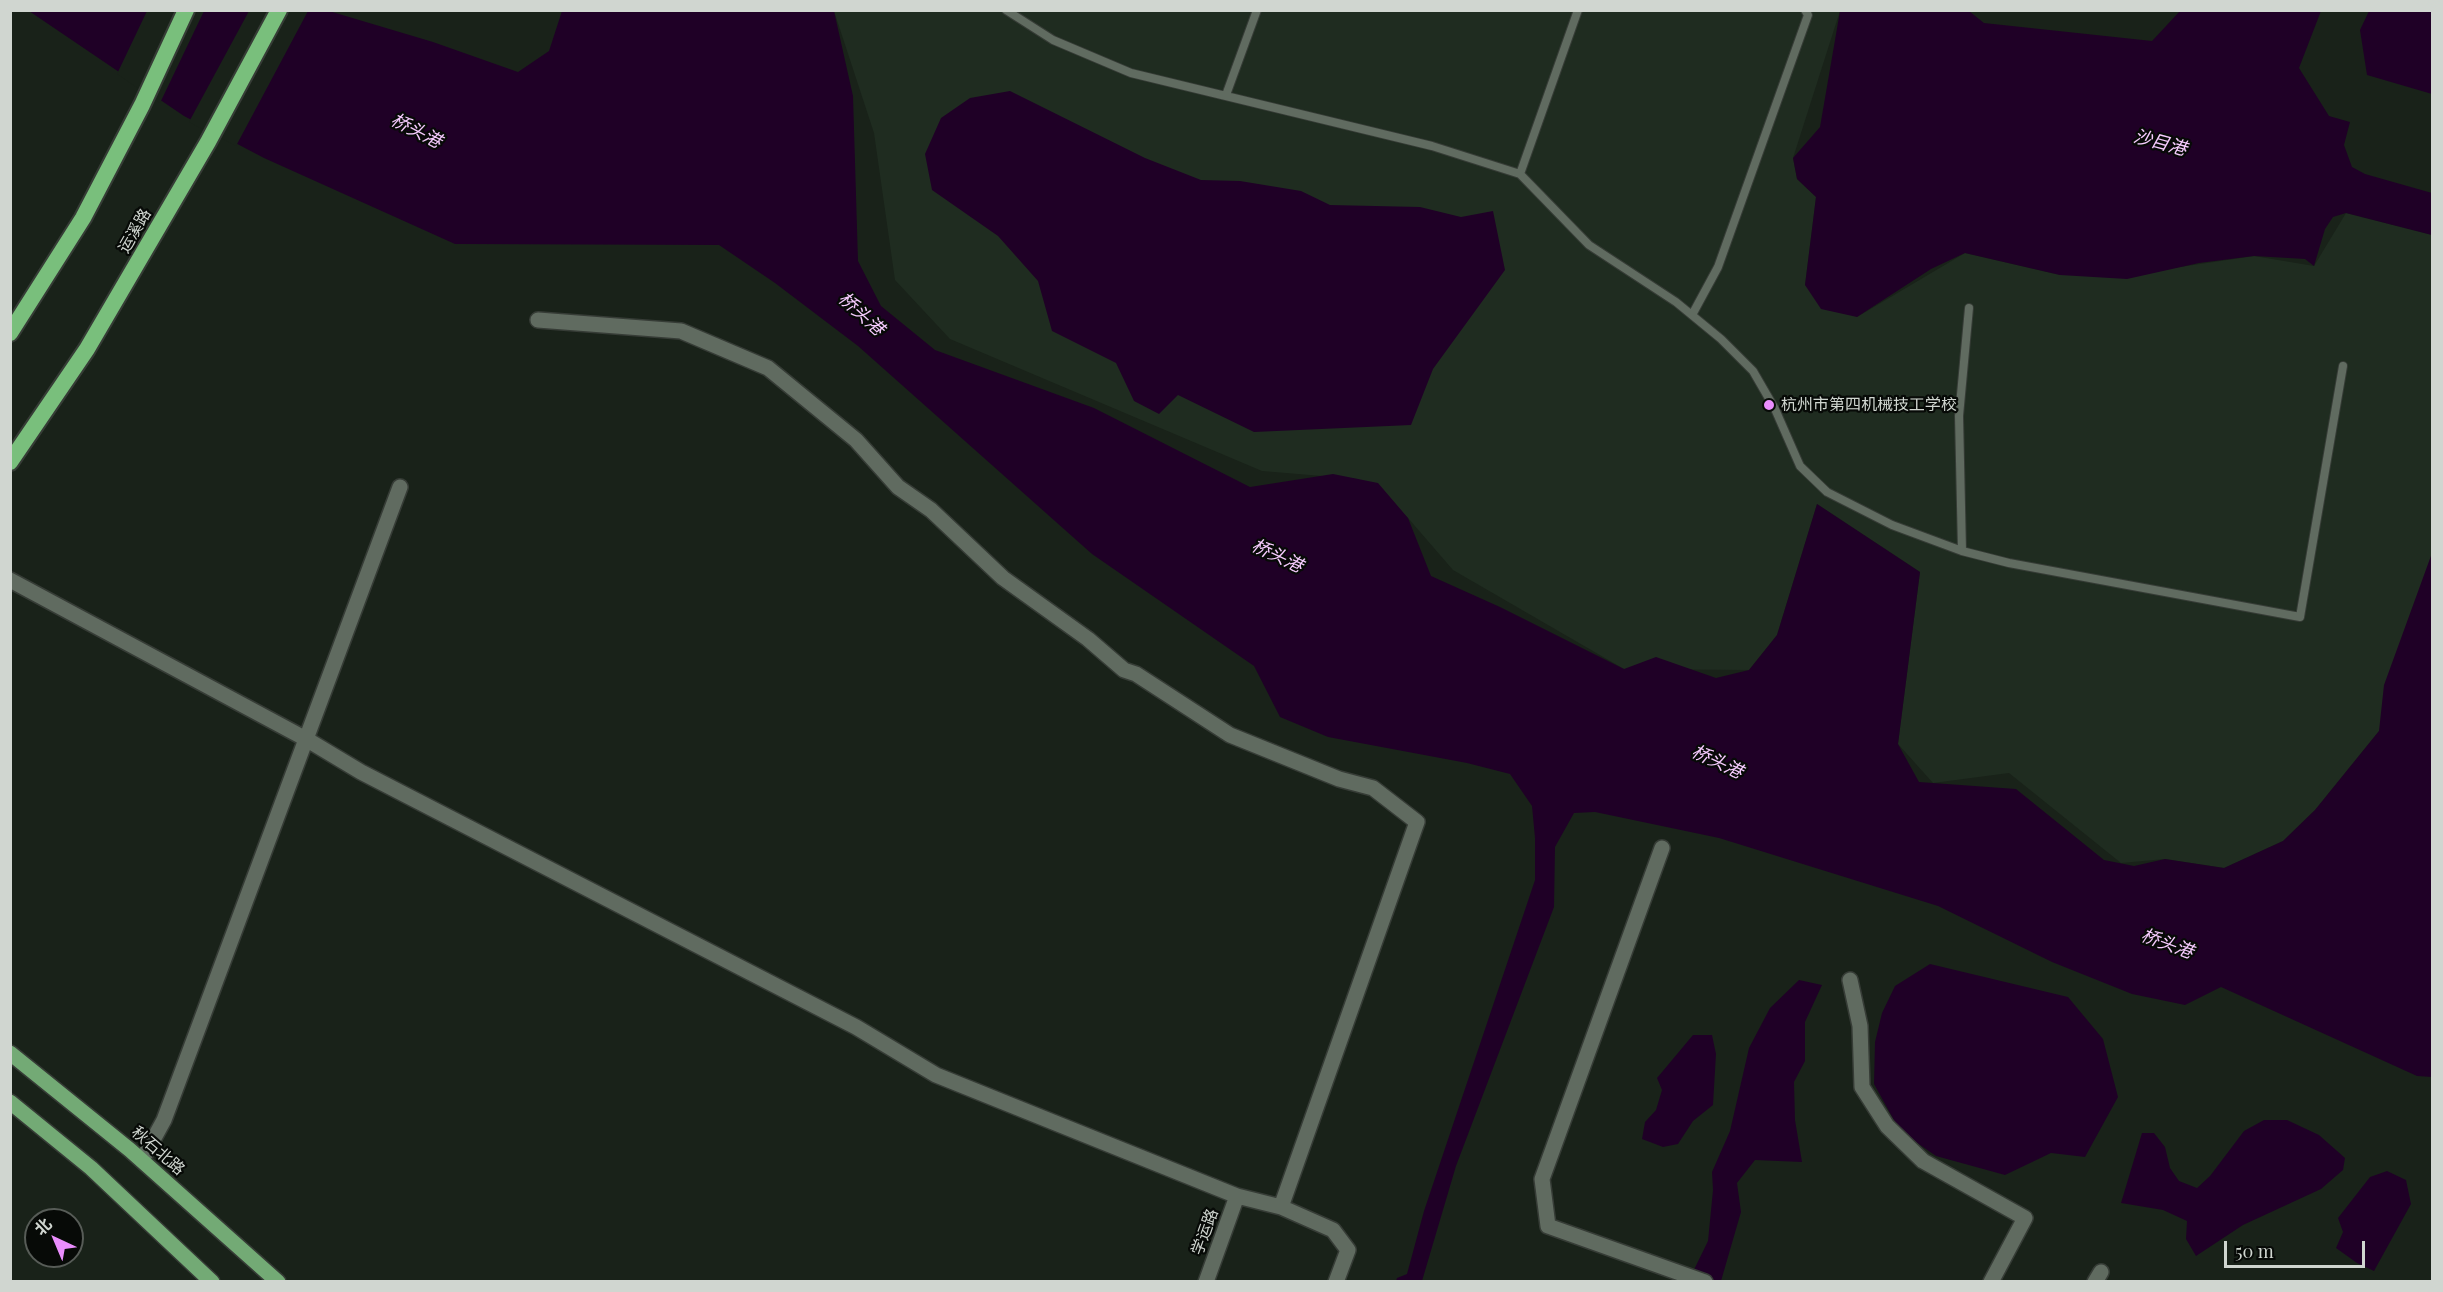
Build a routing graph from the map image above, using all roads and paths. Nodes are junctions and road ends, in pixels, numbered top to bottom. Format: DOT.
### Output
graph roads {
  1 [pos="186,10"];
  2 [pos="279,10"];
  3 [pos="1006,10"];
  4 [pos="1257,10"];
  5 [pos="1578,10"];
  6 [pos="1805,10"];
  7 [pos="1226,95"];
  8 [pos="1520,174"];
  9 [pos="1969,308"];
  10 [pos="1692,315"];
  11 [pos="538,320"];
  12 [pos="10,333"];
  13 [pos="2343,366"];
  14 [pos="10,462"];
  15 [pos="400,487"];
  16 [pos="1962,551"];
  17 [pos="10,580"];
  18 [pos="306,739"];
  19 [pos="1662,848"];
  20 [pos="1850,980"];
  21 [pos="10,1053"];
  22 [pos="10,1102"];
  23 [pos="142,1160"];
  24 [pos="1237,1196"];
  25 [pos="1281,1207"];
  26 [pos="212,1281"];
  27 [pos="278,1281"];
  28 [pos="1206,1281"];
  29 [pos="1336,1281"];
  30 [pos="1705,1281"];
  31 [pos="1991,1281"];
  1 -- 12 [label="highway"];
  2 -- 14 [label="highway, 运溪路"];
  3 -- 7 [label="lane"];
  4 -- 7 [label="lane"];
  5 -- 8 [label="lane"];
  6 -- 10 [label="lane"];
  7 -- 8 [label="lane"];
  8 -- 10 [label="lane"];
  9 -- 16 [label="lane"];
  10 -- 16 [label="lane"];
  11 -- 25 [label="street"];
  13 -- 16 [label="lane"];
  15 -- 18 [label="street"];
  17 -- 18 [label="street"];
  18 -- 23 [label="street"];
  18 -- 24 [label="street"];
  19 -- 30 [label="street"];
  20 -- 31 [label="street"];
  21 -- 23 [label="main road, 秋石北路"];
  22 -- 26 [label="main road"];
  23 -- 27 [label="main road, 秋石北路"];
  24 -- 25 [label="street"];
  24 -- 28 [label="street, 学运路"];
  25 -- 29 [label="street"];
}
